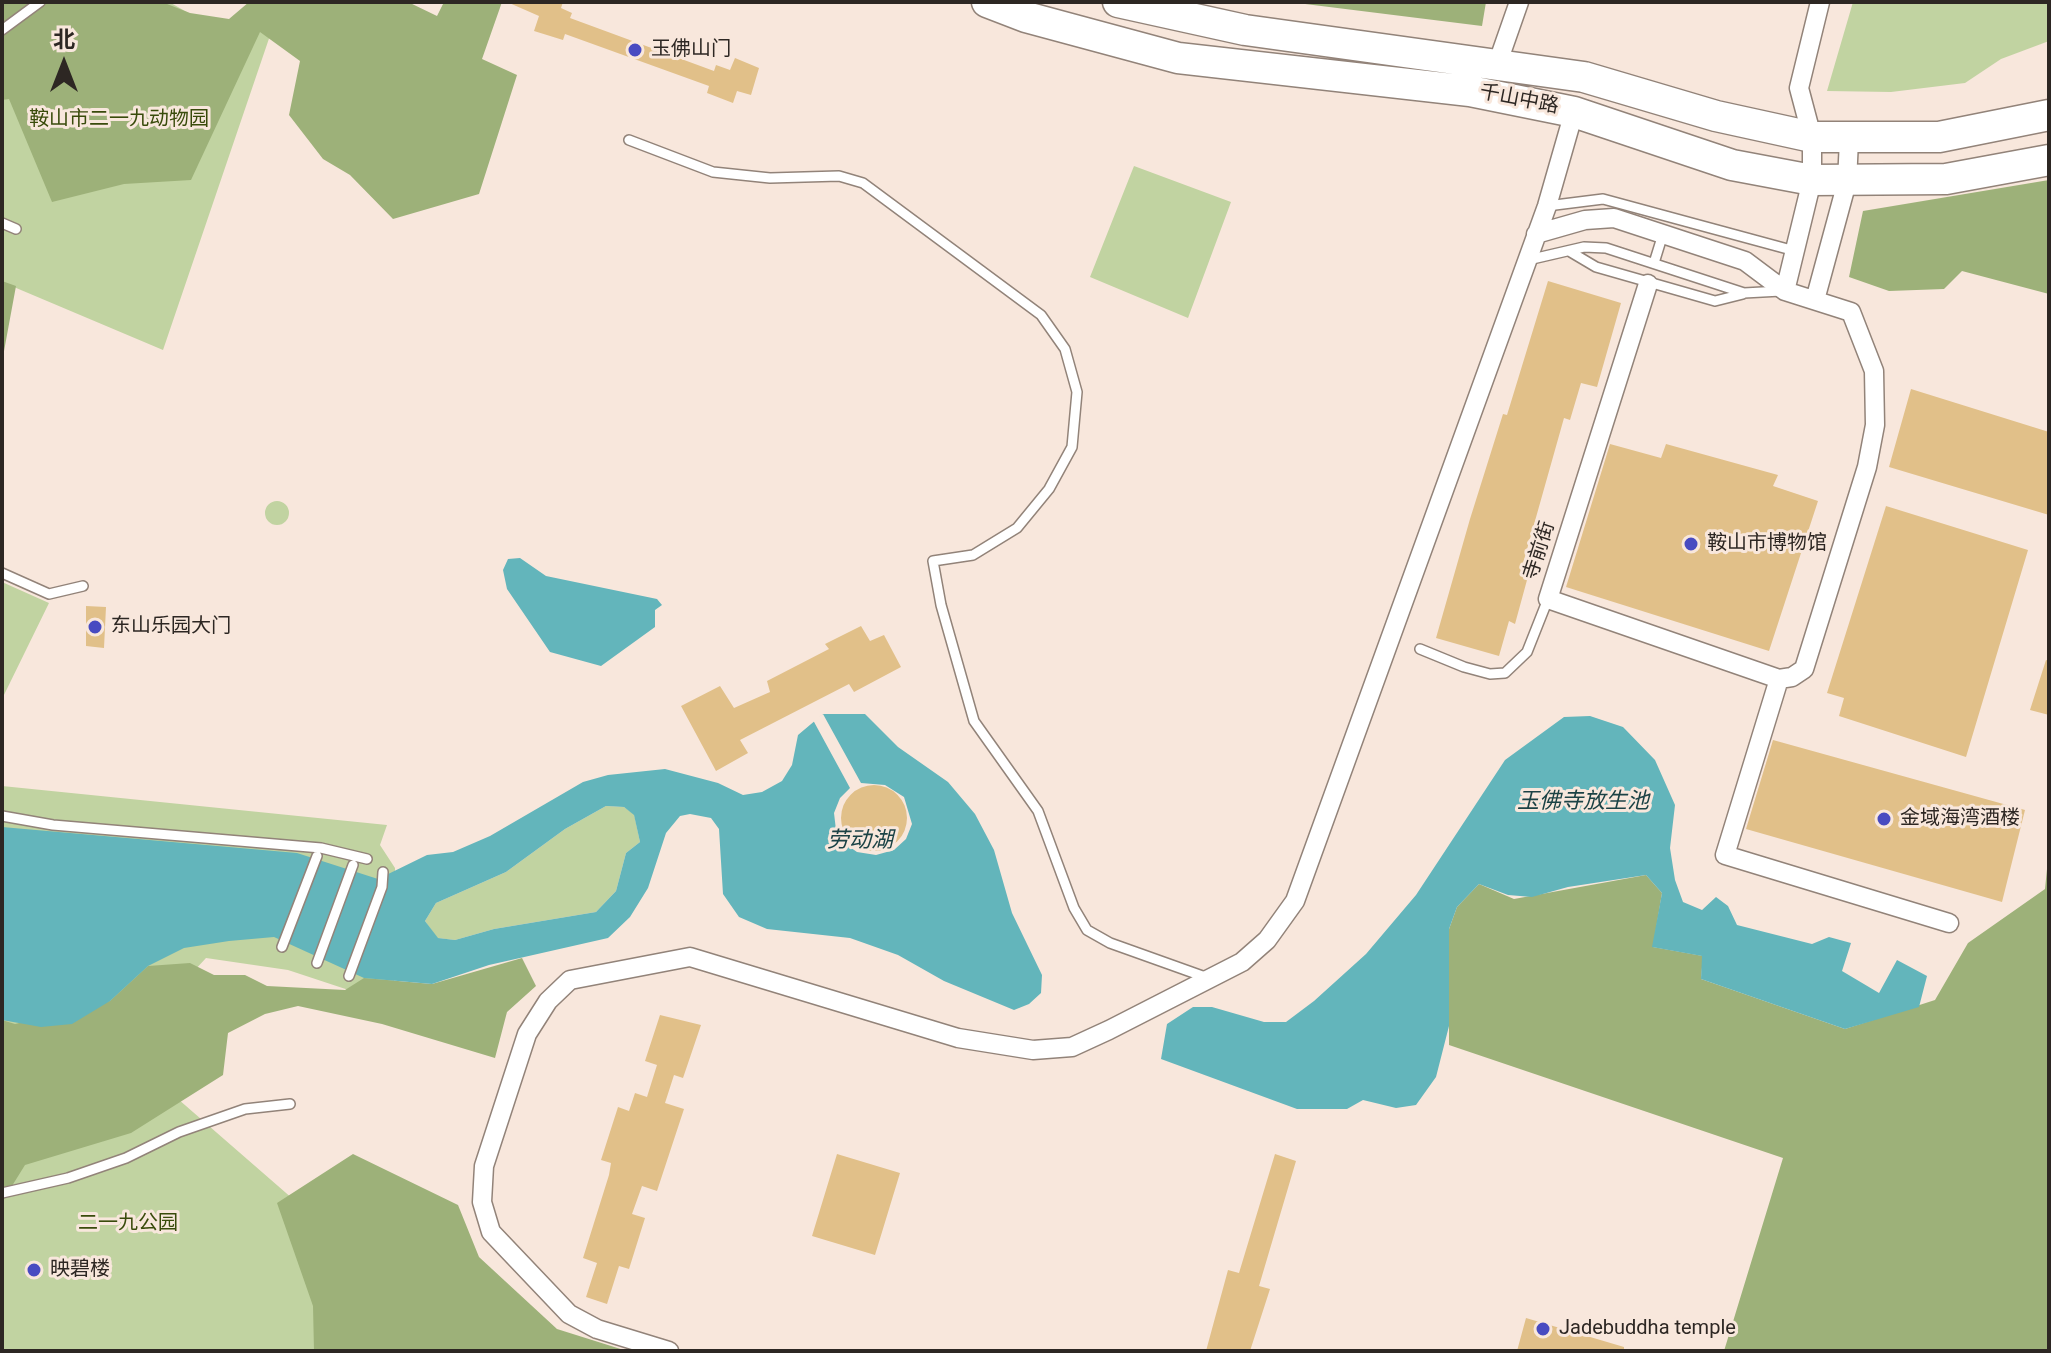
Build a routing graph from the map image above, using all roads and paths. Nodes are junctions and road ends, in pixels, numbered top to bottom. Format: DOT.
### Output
graph roads {
  1 [pos="40,2"];
  2 [pos="987,2"];
  3 [pos="1118,2"];
  4 [pos="1508,2"];
  5 [pos="1519,2"];
  6 [pos="1820,2"];
  7 [pos="1510,27"];
  8 [pos="2,30"];
  9 [pos="1498,62"];
  10 [pos="1574,112"];
  11 [pos="2049,115"];
  12 [pos="1812,137"];
  13 [pos="629,140"];
  14 [pos="1849,140"];
  15 [pos="2049,160"];
  16 [pos="1812,180"];
  17 [pos="1847,182"];
  18 [pos="1547,206"];
  19 [pos="2,223"];
  20 [pos="16,229"];
  21 [pos="1536,234"];
  22 [pos="1663,234"];
  23 [pos="1569,251"];
  24 [pos="1795,251"];
  25 [pos="1525,260"];
  26 [pos="1654,263"];
  27 [pos="1648,284"];
  28 [pos="1785,291"];
  29 [pos="1744,293"];
  30 [pos="1815,300"];
  31 [pos="2,573"];
  32 [pos="83,586"];
  33 [pos="1548,599"];
  34 [pos="1420,649"];
  35 [pos="1779,679"];
  36 [pos="2,816"];
  37 [pos="317,856"];
  38 [pos="367,859"];
  39 [pos="353,865"];
  40 [pos="383,872"];
  41 [pos="1949,923"];
  42 [pos="282,947"];
  43 [pos="317,963"];
  44 [pos="349,976"];
  45 [pos="1208,978"];
  46 [pos="290,1104"];
  47 [pos="2,1193"];
  48 [pos="669,1351"];
  1 -- 8 [label="lane"];
  2 -- 10 [label="main road, 千山中路"];
  3 -- 9 [label="main road, 千山中路"];
  4 -- 7 [label="street"];
  5 -- 7 [label="street"];
  6 -- 12 [label="street"];
  7 -- 9 [label="street"];
  9 -- 12 [label="main road, 千山中路"];
  10 -- 16 [label="main road, 千山中路"];
  10 -- 18 [label="street"];
  11 -- 14 [label="main road, 千山中路"];
  12 -- 14 [label="main road, 千山中路"];
  12 -- 16 [label="street"];
  13 -- 45 [label="lane"];
  14 -- 17 [label="street"];
  15 -- 17 [label="main road, 千山中路"];
  16 -- 17 [label="main road, 千山中路"];
  16 -- 24 [label="street"];
  17 -- 30 [label="street"];
  18 -- 21 [label="street"];
  18 -- 24 [label="lane"];
  19 -- 20 [label="lane"];
  21 -- 22 [label="street"];
  21 -- 25 [label="street"];
  22 -- 26 [label="lane"];
  22 -- 28 [label="street"];
  23 -- 25 [label="lane"];
  23 -- 26 [label="lane"];
  23 -- 27 [label="lane"];
  24 -- 28 [label="street"];
  25 -- 45 [label="street"];
  26 -- 29 [label="lane"];
  27 -- 29 [label="lane"];
  27 -- 33 [label="street, 寺前街"];
  28 -- 29 [label="lane"];
  28 -- 30 [label="street"];
  30 -- 35 [label="street"];
  31 -- 32 [label="lane"];
  33 -- 34 [label="lane"];
  33 -- 35 [label="street, 寺前街"];
  35 -- 41 [label="street"];
  36 -- 38 [label="lane"];
  37 -- 42 [label="lane"];
  39 -- 43 [label="lane"];
  40 -- 44 [label="lane"];
  45 -- 48 [label="street"];
  46 -- 47 [label="lane"];
}
